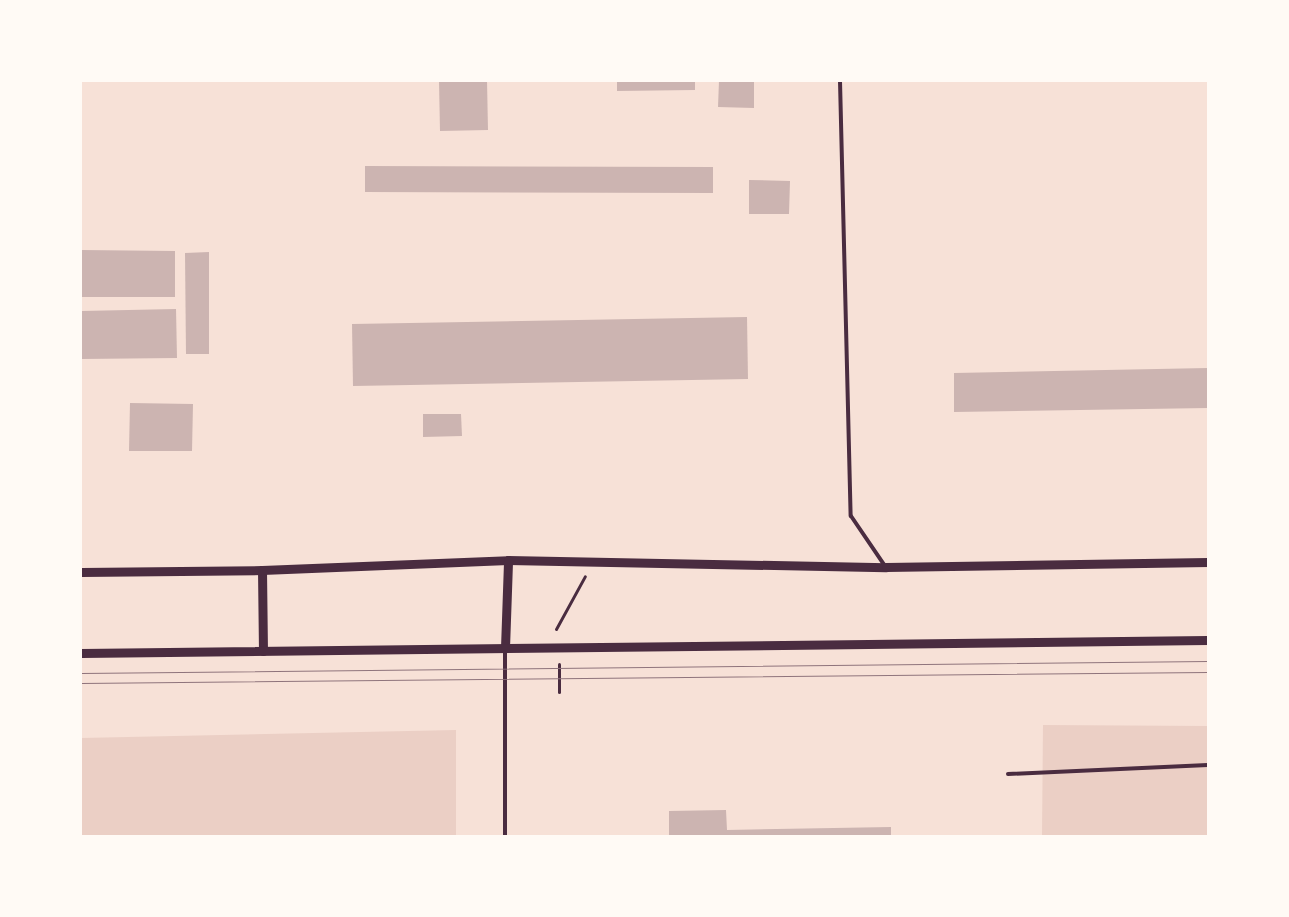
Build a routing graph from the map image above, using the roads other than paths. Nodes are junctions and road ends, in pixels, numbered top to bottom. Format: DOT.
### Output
graph roads {
  1 [pos="840,81"];
  2 [pos="508,560"];
  3 [pos="1208,562"];
  4 [pos="886,567"];
  5 [pos="262,570"];
  6 [pos="81,572"];
  7 [pos="1208,640"];
  8 [pos="505,648"];
  9 [pos="263,651"];
  10 [pos="81,653"];
  11 [pos="1208,765"];
  12 [pos="1008,774"];
  13 [pos="505,836"];
  1 -- 4 [label="lane"];
  2 -- 4 [label="street"];
  2 -- 5 [label="street"];
  2 -- 8 [label="street"];
  3 -- 4 [label="street"];
  5 -- 6 [label="street"];
  5 -- 9 [label="street"];
  7 -- 8 [label="street"];
  8 -- 9 [label="street"];
  8 -- 13 [label="lane"];
  9 -- 10 [label="street"];
  11 -- 12 [label="lane"];
}
